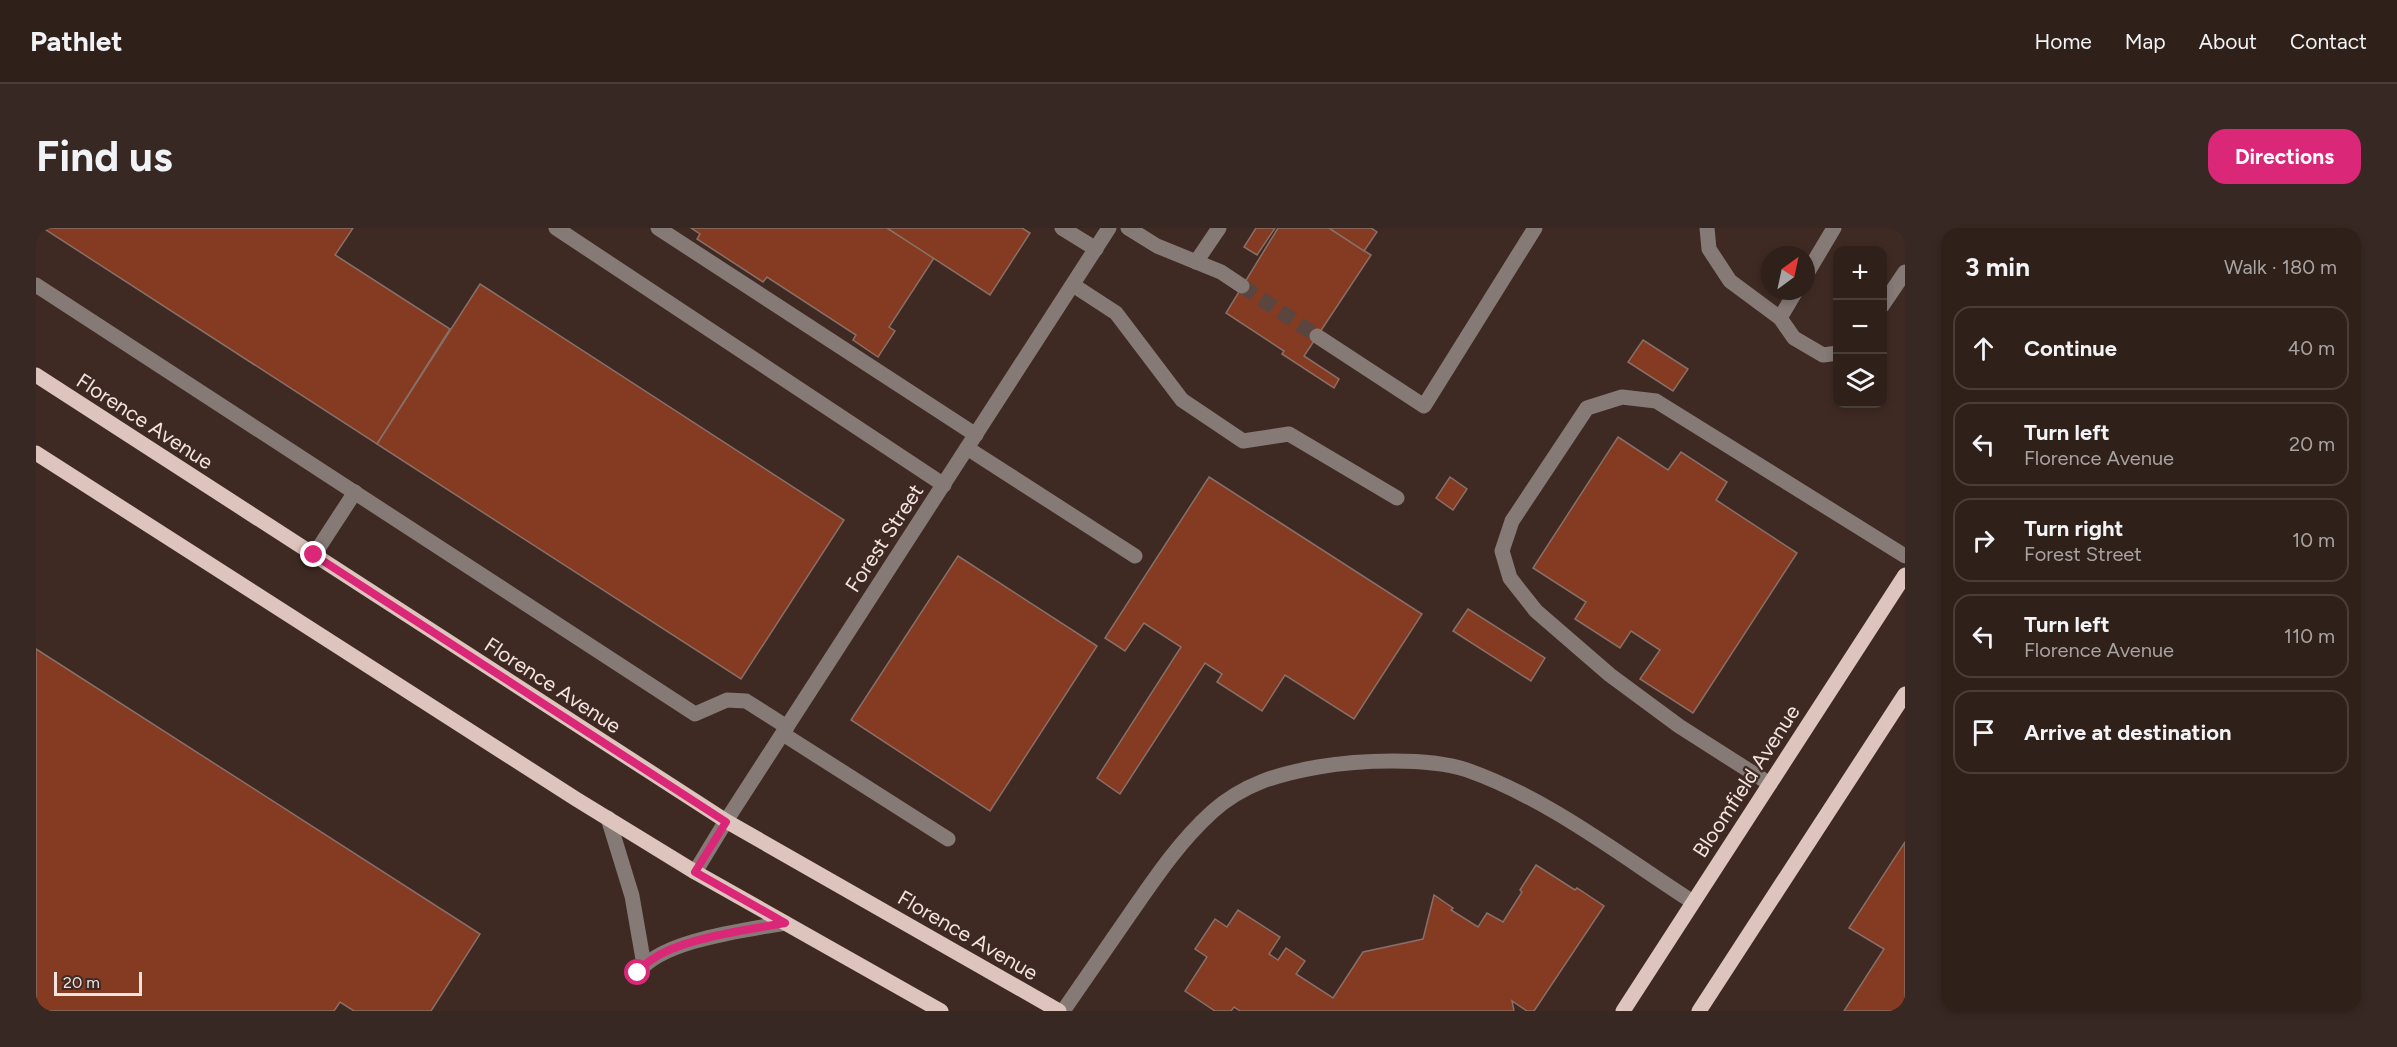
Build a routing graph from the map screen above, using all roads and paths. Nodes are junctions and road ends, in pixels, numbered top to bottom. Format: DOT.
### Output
graph roads {
  1 [pos="556,228"];
  2 [pos="658,228"];
  3 [pos="1062,228"];
  4 [pos="1109,228"];
  5 [pos="1128,228"];
  6 [pos="1219,228"];
  7 [pos="1535,228"];
  8 [pos="1707,228"];
  9 [pos="1834,228"];
  10 [pos="1096,249"];
  11 [pos="1815,260"];
  12 [pos="1196,262"];
  13 [pos="1905,272"];
  14 [pos="36,285"];
  15 [pos="1073,285"];
  16 [pos="1242,286"];
  17 [pos="1791,300"];
  18 [pos="1886,300"];
  19 [pos="1780,318"];
  20 [pos="1317,336"];
  21 [pos="1833,354"];
  22 [pos="36,375"];
  23 [pos="976,435"];
  24 [pos="967,448"];
  25 [pos="36,453"];
  26 [pos="944,485"];
  27 [pos="355,492"];
  28 [pos="1397,498"];
  29 [pos="314,555"];
  30 [pos="1135,556"];
  31 [pos="1905,556"];
  32 [pos="1905,575"];
  33 [pos="1905,694"];
  34 [pos="785,731"];
  35 [pos="1770,784"];
  36 [pos="608,818"];
  37 [pos="726,822"];
  38 [pos="948,838"];
  39 [pos="695,872"];
  40 [pos="1693,902"];
  41 [pos="785,923"];
  42 [pos="941,1011"];
  43 [pos="1061,1011"];
  44 [pos="1623,1011"];
  45 [pos="1699,1011"];
  1 -- 26 [label="street"];
  2 -- 23 [label="street"];
  3 -- 10 [label="street"];
  4 -- 10 [label="street, Forest Street"];
  5 -- 12 [label="street"];
  6 -- 12 [label="street"];
  7 -- 20 [label="street"];
  8 -- 19 [label="street"];
  9 -- 11 [label="street"];
  10 -- 15 [label="street, Forest Street"];
  12 -- 16 [label="street"];
  13 -- 18 [label="street"];
  14 -- 27 [label="street"];
  15 -- 23 [label="street, Forest Street"];
  15 -- 28 [label="street"];
  17 -- 19 [label="street"];
  19 -- 21 [label="street"];
  22 -- 29 [label="main road, Florence Avenue"];
  23 -- 24 [label="street, Forest Street"];
  24 -- 26 [label="street, Forest Street"];
  24 -- 30 [label="street"];
  25 -- 36 [label="main road"];
  26 -- 34 [label="street, Forest Street"];
  27 -- 29 [label="street"];
  27 -- 34 [label="street"];
  29 -- 37 [label="main road, Florence Avenue"];
  31 -- 35 [label="street"];
  32 -- 35 [label="main road, Bloomfield Avenue"];
  33 -- 45 [label="main road"];
  34 -- 37 [label="street, Forest Street"];
  34 -- 38 [label="street"];
  35 -- 40 [label="main road, Bloomfield Avenue"];
  36 -- 39 [label="main road"];
  36 -- 41 [label="street"];
  37 -- 39 [label="street, Forest Street"];
  37 -- 43 [label="main road, Florence Avenue"];
  39 -- 41 [label="main road"];
  40 -- 43 [label="street"];
  40 -- 44 [label="main road, Bloomfield Avenue"];
  41 -- 42 [label="main road"];
}
